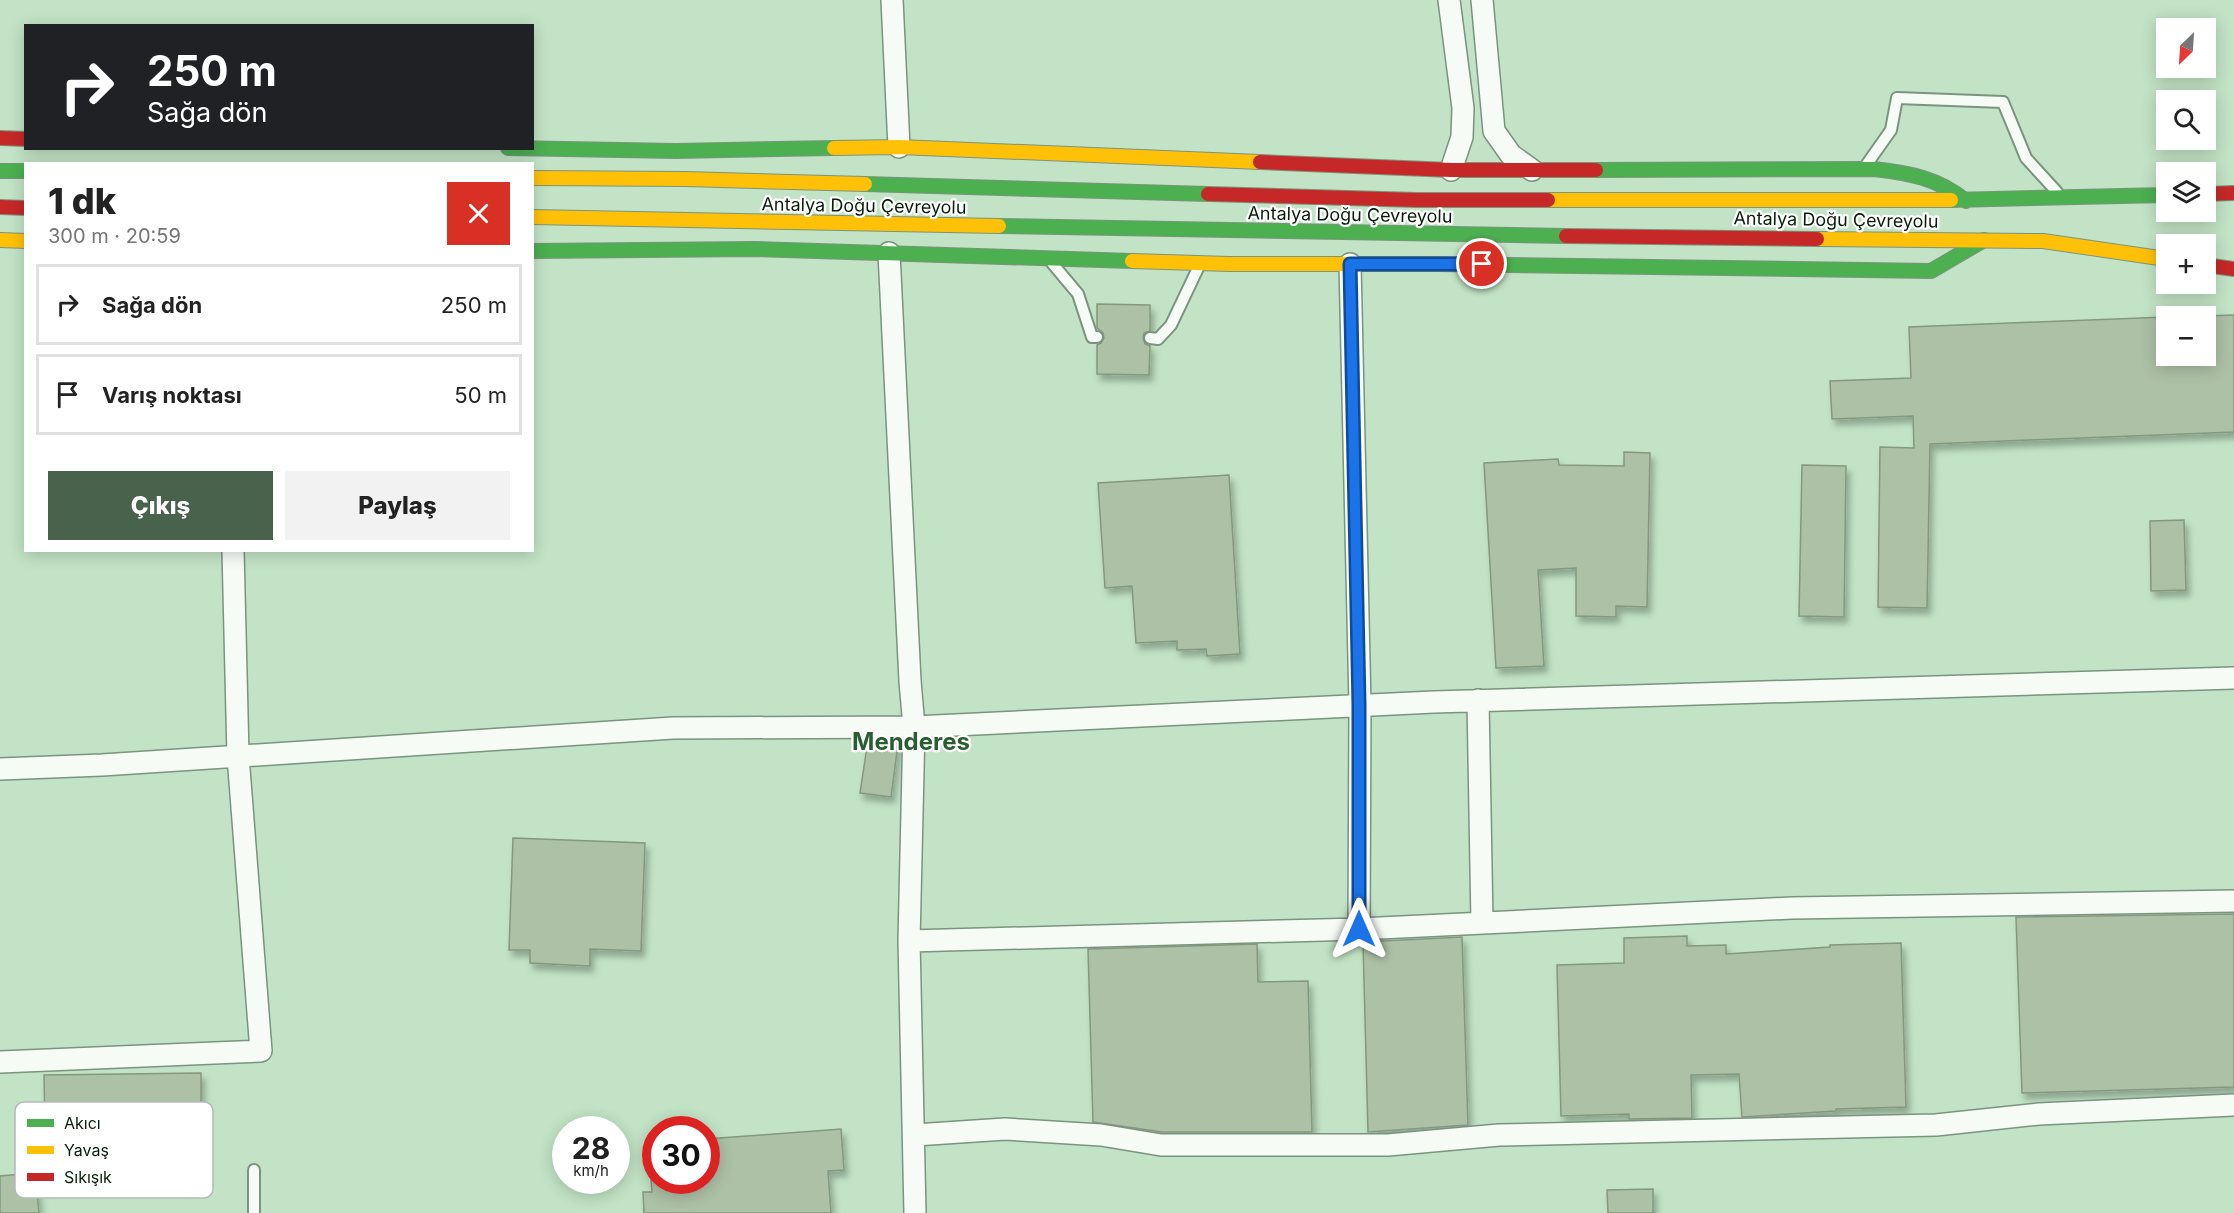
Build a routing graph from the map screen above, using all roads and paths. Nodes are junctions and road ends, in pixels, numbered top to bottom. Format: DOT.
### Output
graph roads {
  1 [pos="892,0"];
  2 [pos="1449,0"];
  3 [pos="1482,0"];
  4 [pos="0,138"];
  5 [pos="24,139"];
  6 [pos="899,147"];
  7 [pos="534,148"];
  8 [pos="1863,169"];
  9 [pos="1451,170"];
  10 [pos="1532,170"];
  11 [pos="0,171"];
  12 [pos="24,171"];
  13 [pos="534,178"];
  14 [pos="2234,193"];
  15 [pos="2216,194"];
  16 [pos="2156,195"];
  17 [pos="2064,199"];
  18 [pos="1966,201"];
  19 [pos="0,207"];
  20 [pos="24,208"];
  21 [pos="534,218"];
  22 [pos="0,240"];
  23 [pos="1984,240"];
  24 [pos="24,241"];
  25 [pos="534,251"];
  26 [pos="889,253"];
  27 [pos="1048,258"];
  28 [pos="2156,258"];
  29 [pos="1200,263"];
  30 [pos="1350,264"];
  31 [pos="2216,267"];
  32 [pos="2234,269"];
  33 [pos="1097,338"];
  34 [pos="1150,338"];
  35 [pos="233,552"];
  36 [pos="2234,678"];
  37 [pos="1478,700"];
  38 [pos="1359,705"];
  39 [pos="914,727"];
  40 [pos="238,756"];
  41 [pos="0,769"];
  42 [pos="2234,901"];
  43 [pos="1482,923"];
  44 [pos="1359,929"];
  45 [pos="909,942"];
  46 [pos="0,1062"];
  47 [pos="2234,1105"];
  48 [pos="915,1135"];
  49 [pos="254,1170"];
  50 [pos="254,1213"];
  51 [pos="915,1213"];
  1 -- 6 [label="street"];
  2 -- 9 [label="street"];
  3 -- 10 [label="street"];
  4 -- 5 [label="main road"];
  6 -- 7 [label="main road"];
  6 -- 9 [label="main road"];
  8 -- 10 [label="main road"];
  8 -- 17 [label="lane"];
  8 -- 18 [label="main road"];
  9 -- 10 [label="main road"];
  11 -- 12 [label="main road"];
  13 -- 18 [label="main road, Antalya Doğu Çevreyolu"];
  14 -- 15 [label="main road"];
  16 -- 17 [label="main road, Antalya Doğu Çevreyolu"];
  17 -- 18 [label="main road, Antalya Doğu Çevreyolu"];
  19 -- 20 [label="main road"];
  21 -- 23 [label="main road, Antalya Doğu Çevreyolu"];
  22 -- 24 [label="main road"];
  23 -- 28 [label="main road, Antalya Doğu Çevreyolu"];
  23 -- 30 [label="main road"];
  25 -- 26 [label="main road"];
  26 -- 27 [label="main road"];
  26 -- 39 [label="street"];
  27 -- 29 [label="main road"];
  27 -- 33 [label="lane"];
  29 -- 30 [label="main road"];
  29 -- 34 [label="lane"];
  30 -- 38 [label="street"];
  31 -- 32 [label="main road"];
  35 -- 40 [label="street"];
  36 -- 37 [label="street"];
  37 -- 38 [label="street"];
  37 -- 43 [label="street"];
  38 -- 39 [label="street"];
  38 -- 44 [label="street"];
  39 -- 40 [label="street"];
  39 -- 45 [label="street"];
  40 -- 41 [label="street"];
  40 -- 46 [label="street"];
  42 -- 43 [label="street"];
  43 -- 44 [label="street"];
  44 -- 45 [label="street"];
  45 -- 48 [label="street"];
  47 -- 48 [label="street"];
  48 -- 51 [label="street"];
  49 -- 50 [label="lane"];
}
